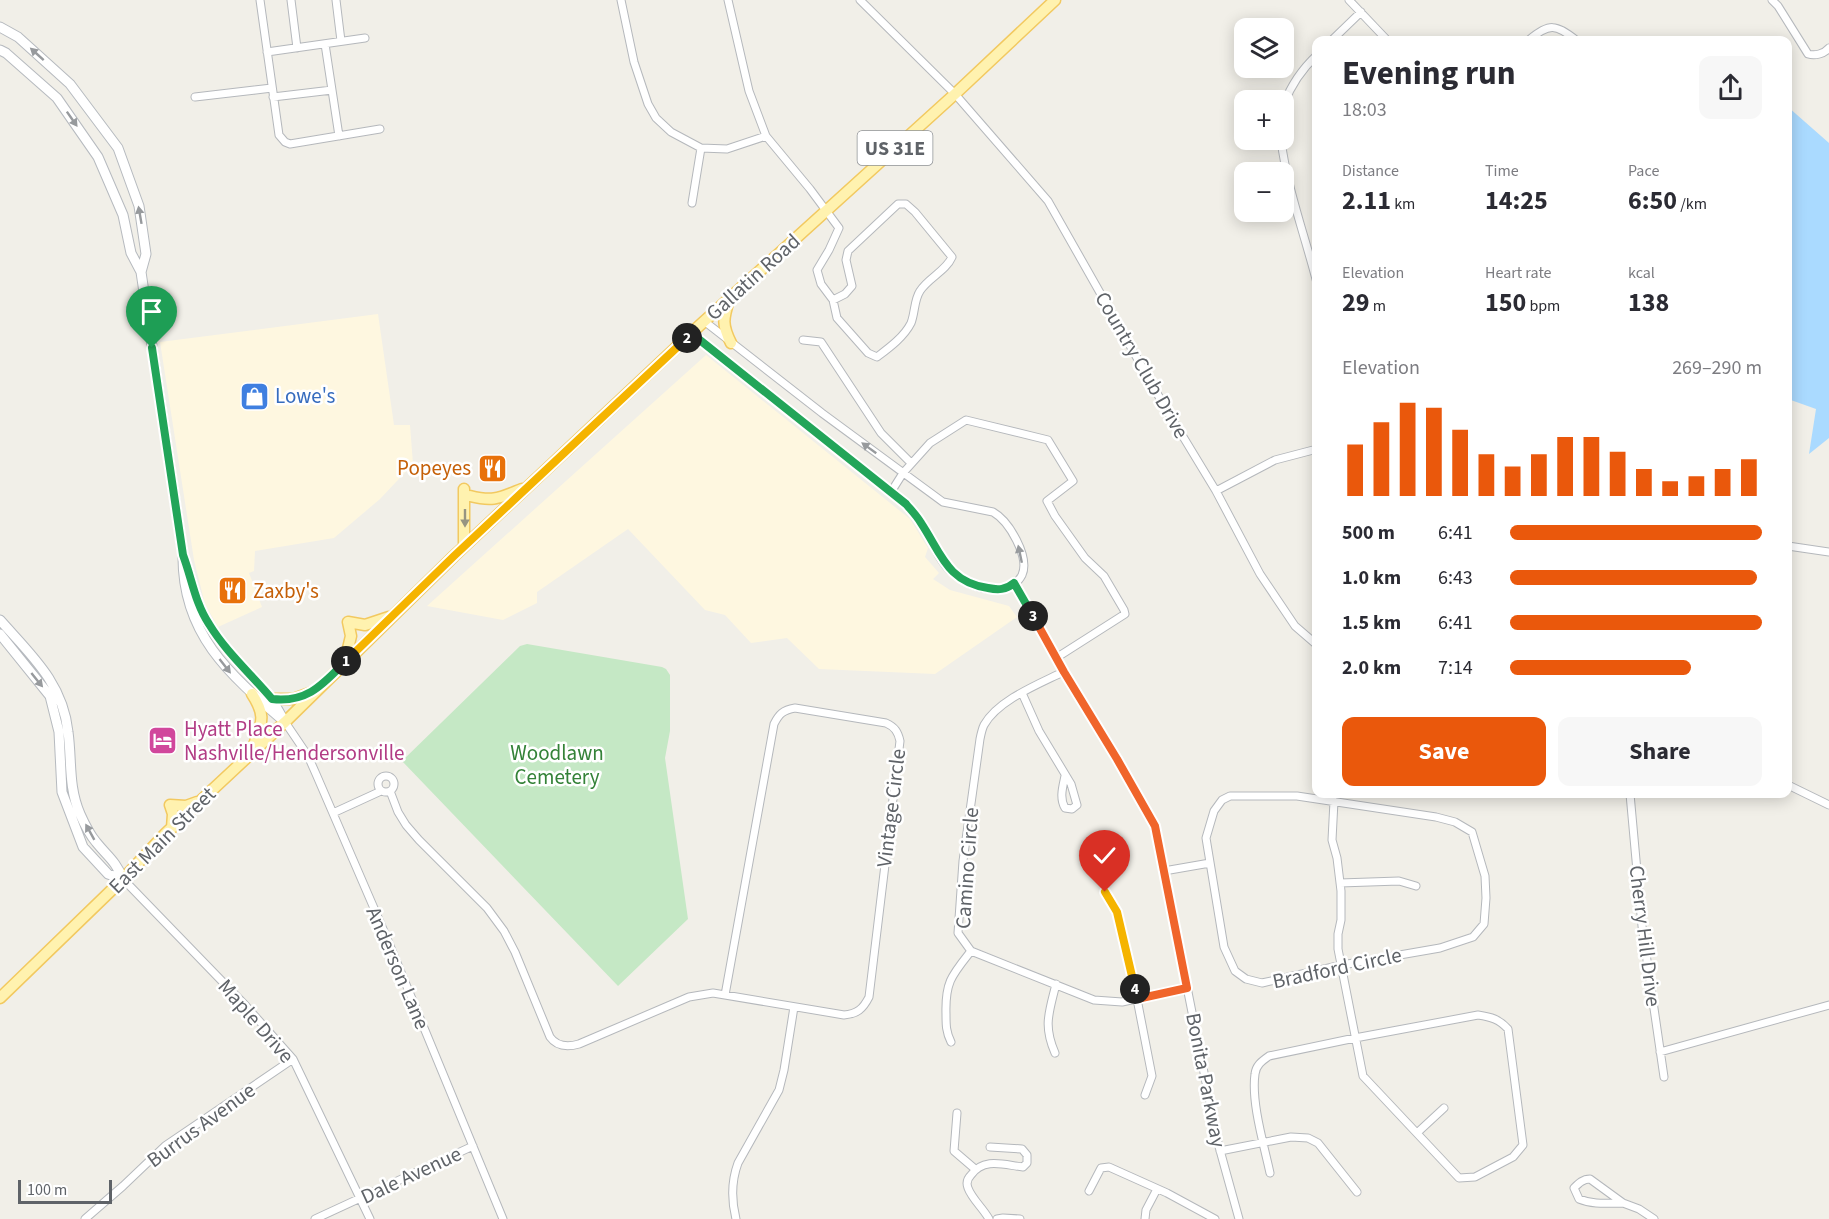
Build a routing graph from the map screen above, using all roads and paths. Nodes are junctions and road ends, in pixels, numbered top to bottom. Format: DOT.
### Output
graph roads {
  1 [pos="260,0"];
  2 [pos="291,0"];
  3 [pos="336,0"];
  4 [pos="621,0"];
  5 [pos="728,0"];
  6 [pos="860,0"];
  7 [pos="1055,0"];
  8 [pos="1349,0"];
  9 [pos="1772,0"];
  10 [pos="1361,12"];
  11 [pos="0,27"];
  12 [pos="1336,36"];
  13 [pos="1383,36"];
  14 [pos="1534,36"];
  15 [pos="1571,36"];
  16 [pos="365,38"];
  17 [pos="342,41"];
  18 [pos="325,44"];
  19 [pos="297,48"];
  20 [pos="0,50"];
  21 [pos="1826,50"];
  22 [pos="267,52"];
  23 [pos="1312,60"];
  24 [pos="272,88"];
  25 [pos="332,90"];
  26 [pos="1289,90"];
  27 [pos="955,94"];
  28 [pos="195,97"];
  29 [pos="273,98"];
  30 [pos="380,129"];
  31 [pos="339,136"];
  32 [pos="766,136"];
  33 [pos="701,148"];
  34 [pos="1282,150"];
  35 [pos="692,203"];
  36 [pos="827,210"];
  37 [pos="1312,266"];
  38 [pos="141,272"];
  39 [pos="729,299"];
  40 [pos="833,300"];
  41 [pos="704,321"];
  42 [pos="691,333"];
  43 [pos="803,340"];
  44 [pos="731,343"];
  45 [pos="1312,450"];
  46 [pos="911,463"];
  47 [pos="903,473"];
  48 [pos="528,486"];
  49 [pos="1216,491"];
  50 [pos="891,492"];
  51 [pos="464,546"];
  52 [pos="1792,547"];
  53 [pos="1829,552"];
  54 [pos="183,555"];
  55 [pos="454,556"];
  56 [pos="1014,583"];
  57 [pos="393,616"];
  58 [pos="0,620"];
  59 [pos="0,634"];
  60 [pos="1312,641"];
  61 [pos="15,644"];
  62 [pos="1056,658"];
  63 [pos="345,663"];
  64 [pos="1064,672"];
  65 [pos="318,690"];
  66 [pos="1022,693"];
  67 [pos="252,694"];
  68 [pos="272,699"];
  69 [pos="285,722"];
  70 [pos="252,752"];
  71 [pos="1065,776"];
  72 [pos="1792,787"];
  73 [pos="381,790"];
  74 [pos="390,791"];
  75 [pos="1630,798"];
  76 [pos="202,800"];
  77 [pos="1334,801"];
  78 [pos="1829,805"];
  79 [pos="333,813"];
  80 [pos="172,828"];
  81 [pos="1210,863"];
  82 [pos="1164,871"];
  83 [pos="123,879"];
  84 [pos="1340,884"];
  85 [pos="1416,886"];
  86 [pos="1105,892"];
  87 [pos="971,951"];
  88 [pos="1342,965"];
  89 [pos="1056,984"];
  90 [pos="1187,988"];
  91 [pos="725,995"];
  92 [pos="0,998"];
  93 [pos="1137,999"];
  94 [pos="1829,1005"];
  95 [pos="794,1006"];
  96 [pos="1355,1038"];
  97 [pos="951,1042"];
  98 [pos="1660,1052"];
  99 [pos="1056,1053"];
  100 [pos="293,1059"];
  101 [pos="1664,1077"];
  102 [pos="1145,1095"];
  103 [pos="1443,1108"];
  104 [pos="957,1113"];
  105 [pos="1417,1133"];
  106 [pos="1264,1143"];
  107 [pos="473,1146"];
  108 [pos="990,1147"];
  109 [pos="1220,1150"];
  110 [pos="975,1169"];
  111 [pos="1270,1173"];
  112 [pos="1157,1189"];
  113 [pos="1089,1191"];
  114 [pos="1356,1192"];
  115 [pos="360,1198"];
  116 [pos="1623,1203"];
  117 [pos="85,1219"];
  118 [pos="315,1219"];
  119 [pos="370,1219"];
  120 [pos="503,1219"];
  121 [pos="736,1219"];
  122 [pos="989,1219"];
  123 [pos="997,1219"];
  124 [pos="1020,1219"];
  125 [pos="1145,1219"];
  126 [pos="1215,1219"];
  127 [pos="1239,1219"];
  128 [pos="1654,1219"];
  1 -- 22 [label="street"];
  2 -- 19 [label="street"];
  3 -- 17 [label="street"];
  4 -- 33 [label="street"];
  5 -- 32 [label="street"];
  6 -- 27 [label="street, Country Club Drive"];
  7 -- 27 [label="main road, Gallatin Road / US 31E"];
  8 -- 10 [label="street"];
  9 -- 21 [label="street"];
  10 -- 12 [label="street"];
  10 -- 13 [label="street"];
  38 -- 11 [label="street, one-way"];
  14 -- 15 [label="street"];
  16 -- 17 [label="street"];
  17 -- 18 [label="street"];
  18 -- 19 [label="street"];
  18 -- 25 [label="street"];
  19 -- 22 [label="street"];
  20 -- 38 [label="street, one-way"];
  22 -- 24 [label="street"];
  23 -- 26 [label="street"];
  24 -- 28 [label="street"];
  24 -- 29 [label="street"];
  25 -- 29 [label="street"];
  25 -- 31 [label="street"];
  27 -- 36 [label="main road, Gallatin Road / US 31E"];
  27 -- 49 [label="street, Country Club Drive"];
  29 -- 31 [label="street"];
  30 -- 31 [label="street"];
  32 -- 33 [label="street"];
  32 -- 36 [label="street"];
  33 -- 35 [label="street"];
  34 -- 37 [label="street"];
  36 -- 39 [label="main road, Gallatin Road / US 31E"];
  36 -- 40 [label="street"];
  38 -- 54 [label="street"];
  39 -- 41 [label="main road, Gallatin Road / US 31E"];
  39 -- 44 [label="main road"];
  40 -- 40 [label="street"];
  41 -- 42 [label="main road, Gallatin Road / US 31E"];
  41 -- 44 [label="street"];
  42 -- 48 [label="main road, Gallatin Road / US 31E"];
  42 -- 50 [label="street"];
  43 -- 46 [label="street"];
  47 -- 44 [label="street, one-way"];
  45 -- 49 [label="street"];
  46 -- 47 [label="street"];
  46 -- 62 [label="street"];
  47 -- 50 [label="street"];
  56 -- 47 [label="street, one-way"];
  48 -- 51 [label="main road, Gallatin Road / US 31E"];
  48 -- 51 [label="main road, one-way"];
  49 -- 60 [label="street, Country Club Drive"];
  50 -- 56 [label="street"];
  51 -- 55 [label="main road, Gallatin Road / US 31E"];
  52 -- 53 [label="street"];
  54 -- 67 [label="street, one-way"];
  54 -- 68 [label="street"];
  55 -- 57 [label="main road, East Main Street / US 31E"];
  56 -- 62 [label="street, Bonita Parkway"];
  57 -- 63 [label="main road, East Main Street / US 31E"];
  57 -- 63 [label="main road"];
  58 -- 61 [label="street"];
  59 -- 61 [label="street"];
  61 -- 83 [label="street"];
  62 -- 64 [label="street, Bonita Parkway"];
  63 -- 65 [label="main road, East Main Street / US 31E"];
  64 -- 66 [label="street, Camino Circle"];
  64 -- 82 [label="street, Bonita Parkway"];
  65 -- 68 [label="main road"];
  65 -- 69 [label="main road, East Main Street / US 31E"];
  66 -- 71 [label="street"];
  66 -- 87 [label="street, Camino Circle"];
  67 -- 69 [label="street"];
  67 -- 70 [label="main road"];
  68 -- 69 [label="street"];
  69 -- 70 [label="main road, East Main Street / US 31E"];
  69 -- 79 [label="street, Anderson Lane"];
  70 -- 76 [label="main road, East Main Street / US 31E"];
  72 -- 78 [label="street"];
  73 -- 74 [label="street"];
  73 -- 74 [label="street"];
  73 -- 79 [label="street"];
  74 -- 91 [label="street, Vintage Circle"];
  75 -- 98 [label="street, Cherry Hill Drive"];
  76 -- 80 [label="main road, East Main Street / US 31E"];
  76 -- 80 [label="main road"];
  77 -- 81 [label="street, Bradford Circle"];
  77 -- 84 [label="street"];
  77 -- 88 [label="street, Bradford Circle"];
  79 -- 107 [label="street, Anderson Lane"];
  80 -- 83 [label="main road, East Main Street / US 31E"];
  81 -- 82 [label="street"];
  81 -- 88 [label="street, Bradford Circle"];
  82 -- 90 [label="street, Bonita Parkway"];
  83 -- 92 [label="main road, East Main Street / US 31E"];
  83 -- 100 [label="street, Maple Drive"];
  84 -- 85 [label="street"];
  84 -- 88 [label="street"];
  86 -- 93 [label="street"];
  87 -- 89 [label="street, Camino Circle"];
  87 -- 97 [label="street"];
  88 -- 96 [label="street"];
  89 -- 93 [label="street, Camino Circle"];
  89 -- 99 [label="street"];
  90 -- 93 [label="street, Camino Circle"];
  90 -- 109 [label="street, Bonita Parkway"];
  91 -- 95 [label="street, Vintage Circle"];
  91 -- 95 [label="street, Vintage Circle"];
  93 -- 102 [label="street"];
  94 -- 98 [label="street"];
  95 -- 121 [label="street"];
  96 -- 105 [label="street"];
  96 -- 105 [label="street"];
  96 -- 106 [label="street"];
  98 -- 101 [label="street, Cherry Hill Drive"];
  100 -- 115 [label="street, Maple Drive"];
  100 -- 117 [label="street, Burrus Avenue"];
  103 -- 105 [label="street"];
  104 -- 110 [label="street"];
  106 -- 109 [label="street"];
  106 -- 111 [label="street"];
  106 -- 114 [label="street"];
  107 -- 115 [label="street, Dale Avenue"];
  107 -- 120 [label="street, Anderson Lane"];
  108 -- 110 [label="street"];
  109 -- 127 [label="street, Bonita Parkway"];
  110 -- 122 [label="street"];
  112 -- 113 [label="street"];
  112 -- 125 [label="street"];
  112 -- 126 [label="street"];
  115 -- 118 [label="street, Dale Avenue"];
  115 -- 119 [label="street, Maple Drive"];
  116 -- 116 [label="street"];
  116 -- 128 [label="street"];
  123 -- 124 [label="street"];
}
